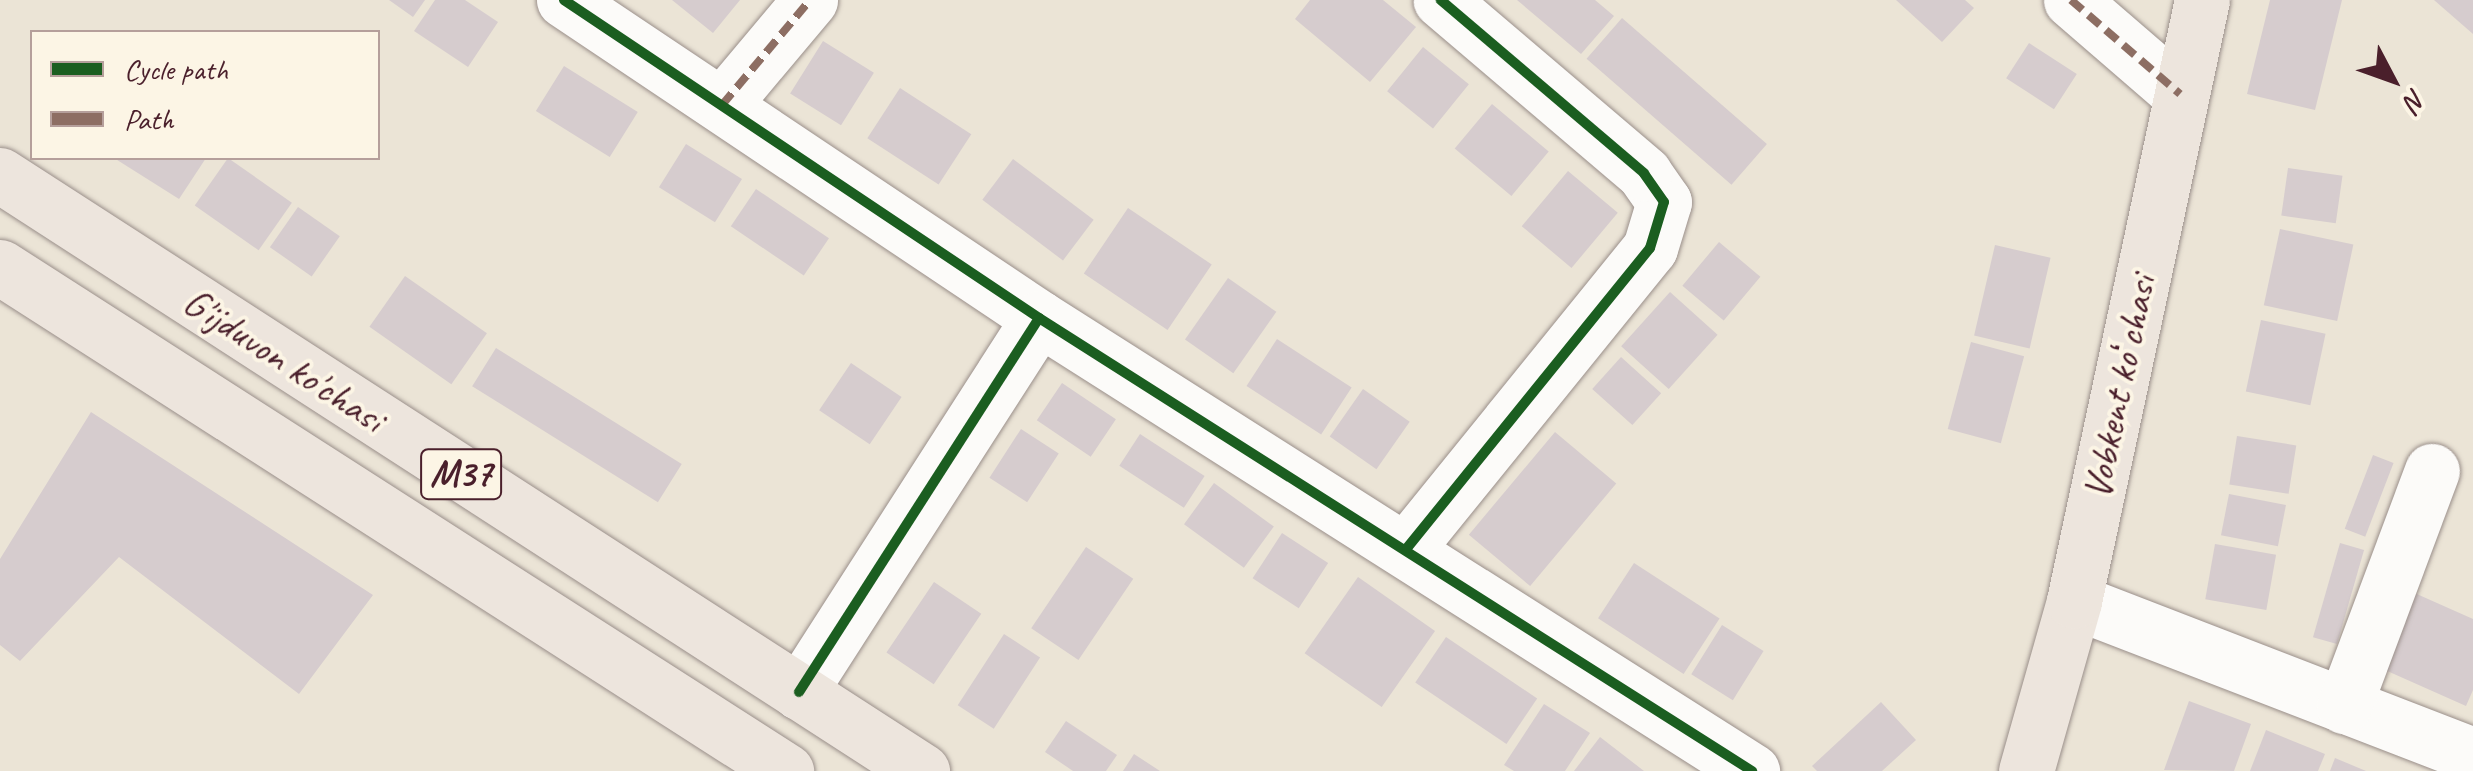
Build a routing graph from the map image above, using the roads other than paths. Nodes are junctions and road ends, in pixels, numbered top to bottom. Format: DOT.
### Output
graph roads {
  1 [pos="564,0"];
  2 [pos="810,0"];
  3 [pos="1441,0"];
  4 [pos="2071,0"];
  5 [pos="2202,0"];
  6 [pos="2180,94"];
  7 [pos="722,105"];
  8 [pos="0,175"];
  9 [pos="0,268"];
  10 [pos="1039,318"];
  11 [pos="2432,471"];
  12 [pos="1407,548"];
  13 [pos="2074,601"];
  14 [pos="799,692"];
  15 [pos="2344,706"];
  16 [pos="2473,755"];
  17 [pos="786,771"];
  18 [pos="922,771"];
  19 [pos="1752,771"];
  20 [pos="2026,771"];
  1 -- 7 [label="street"];
  2 -- 7 [label="street"];
  3 -- 12 [label="street"];
  4 -- 6 [label="street"];
  5 -- 6 [label="main road, Vobkent koʻchasi"];
  6 -- 13 [label="main road, Vobkent koʻchasi"];
  7 -- 10 [label="street"];
  8 -- 14 [label="main road, G'ijduvon ko'chasi / M37"];
  9 -- 17 [label="main road, G'ijduvon ko'chasi / M37"];
  10 -- 12 [label="street"];
  10 -- 14 [label="street"];
  11 -- 15 [label="street"];
  12 -- 19 [label="street"];
  13 -- 15 [label="street"];
  13 -- 20 [label="main road, Vobkent koʻchasi"];
  14 -- 18 [label="main road, G'ijduvon ko'chasi / M37"];
  15 -- 16 [label="street"];
}
